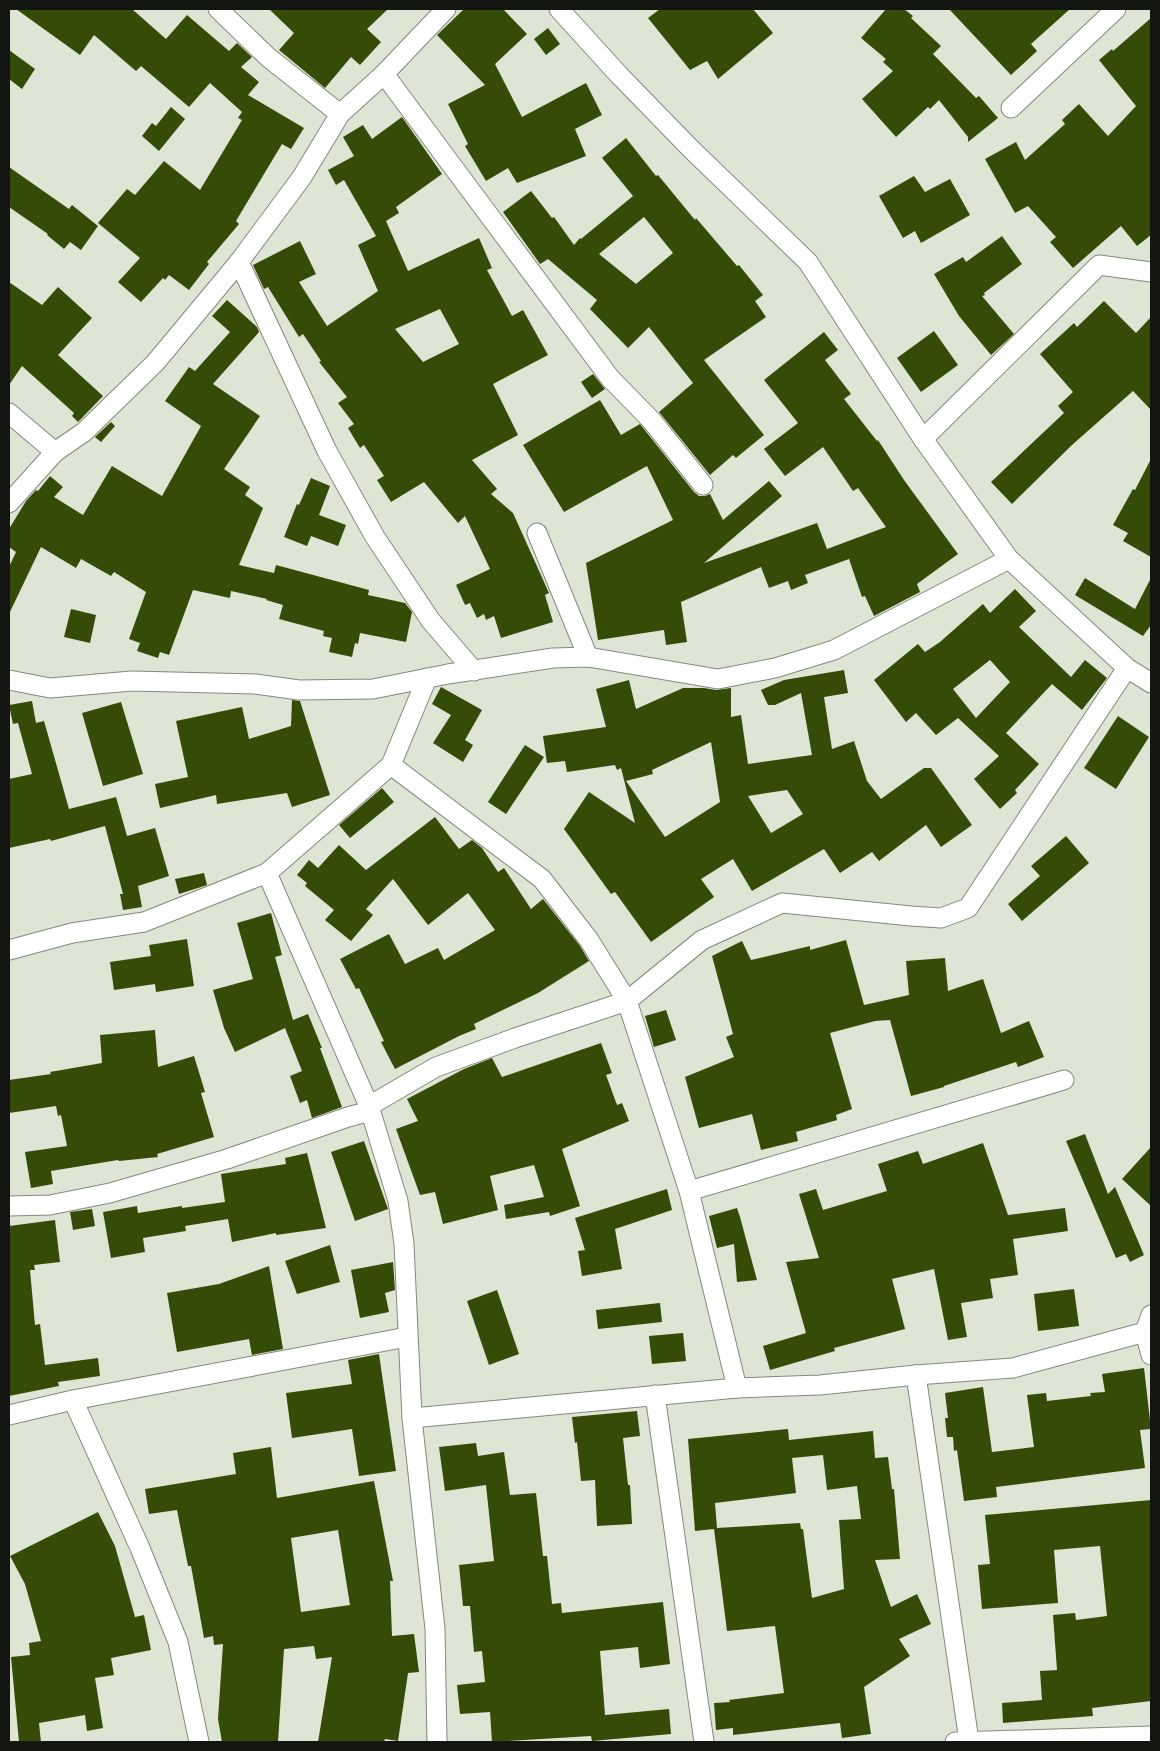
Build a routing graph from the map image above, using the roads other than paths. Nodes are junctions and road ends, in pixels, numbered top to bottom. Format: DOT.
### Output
graph roads {
  1 [pos="218,9"];
  2 [pos="446,9"];
  3 [pos="559,9"];
  4 [pos="1116,9"];
  5 [pos="384,74"];
  6 [pos="1011,108"];
  7 [pos="340,114"];
  8 [pos="239,262"];
  9 [pos="1151,272"];
  10 [pos="9,413"];
  11 [pos="923,440"];
  12 [pos="55,452"];
  13 [pos="703,485"];
  14 [pos="9,503"];
  15 [pos="537,532"];
  16 [pos="1009,559"];
  17 [pos="588,657"];
  18 [pos="1127,668"];
  19 [pos="474,671"];
  20 [pos="427,678"];
  21 [pos="9,680"];
  22 [pos="1151,683"];
  23 [pos="391,765"];
  24 [pos="267,874"];
  25 [pos="9,950"];
  26 [pos="627,1000"];
  27 [pos="1064,1080"];
  28 [pos="369,1108"];
  29 [pos="689,1191"];
  30 [pos="9,1206"];
  31 [pos="1148,1324"];
  32 [pos="407,1337"];
  33 [pos="1151,1355"];
  34 [pos="916,1375"];
  35 [pos="737,1388"];
  36 [pos="655,1395"];
  37 [pos="73,1400"];
  38 [pos="9,1415"];
  39 [pos="412,1418"];
  40 [pos="1151,1736"];
  41 [pos="962,1741"];
  42 [pos="200,1742"];
  43 [pos="437,1742"];
  44 [pos="704,1742"];
  1 -- 7 [label="street"];
  2 -- 5 [label="street"];
  3 -- 11 [label="street"];
  4 -- 6 [label="street"];
  5 -- 7 [label="street"];
  5 -- 13 [label="street"];
  7 -- 8 [label="street"];
  8 -- 12 [label="street"];
  8 -- 19 [label="street"];
  9 -- 11 [label="street"];
  10 -- 12 [label="street"];
  11 -- 16 [label="street"];
  12 -- 14 [label="street"];
  15 -- 17 [label="street"];
  16 -- 17 [label="street"];
  16 -- 18 [label="street"];
  17 -- 19 [label="street"];
  18 -- 22 [label="street"];
  18 -- 26 [label="street"];
  19 -- 20 [label="street"];
  20 -- 21 [label="street"];
  20 -- 23 [label="street"];
  23 -- 24 [label="street"];
  23 -- 26 [label="street"];
  24 -- 25 [label="street"];
  24 -- 28 [label="street"];
  26 -- 28 [label="street"];
  26 -- 29 [label="street"];
  27 -- 29 [label="street"];
  28 -- 30 [label="street"];
  28 -- 32 [label="street"];
  29 -- 35 [label="street"];
  31 -- 33 [label="street"];
  31 -- 34 [label="street"];
  32 -- 37 [label="street"];
  32 -- 39 [label="street"];
  34 -- 35 [label="street"];
  34 -- 41 [label="street"];
  35 -- 36 [label="street"];
  36 -- 39 [label="street"];
  36 -- 44 [label="street"];
  37 -- 38 [label="street"];
  37 -- 42 [label="street"];
  39 -- 43 [label="street"];
  40 -- 41 [label="street"];
}
